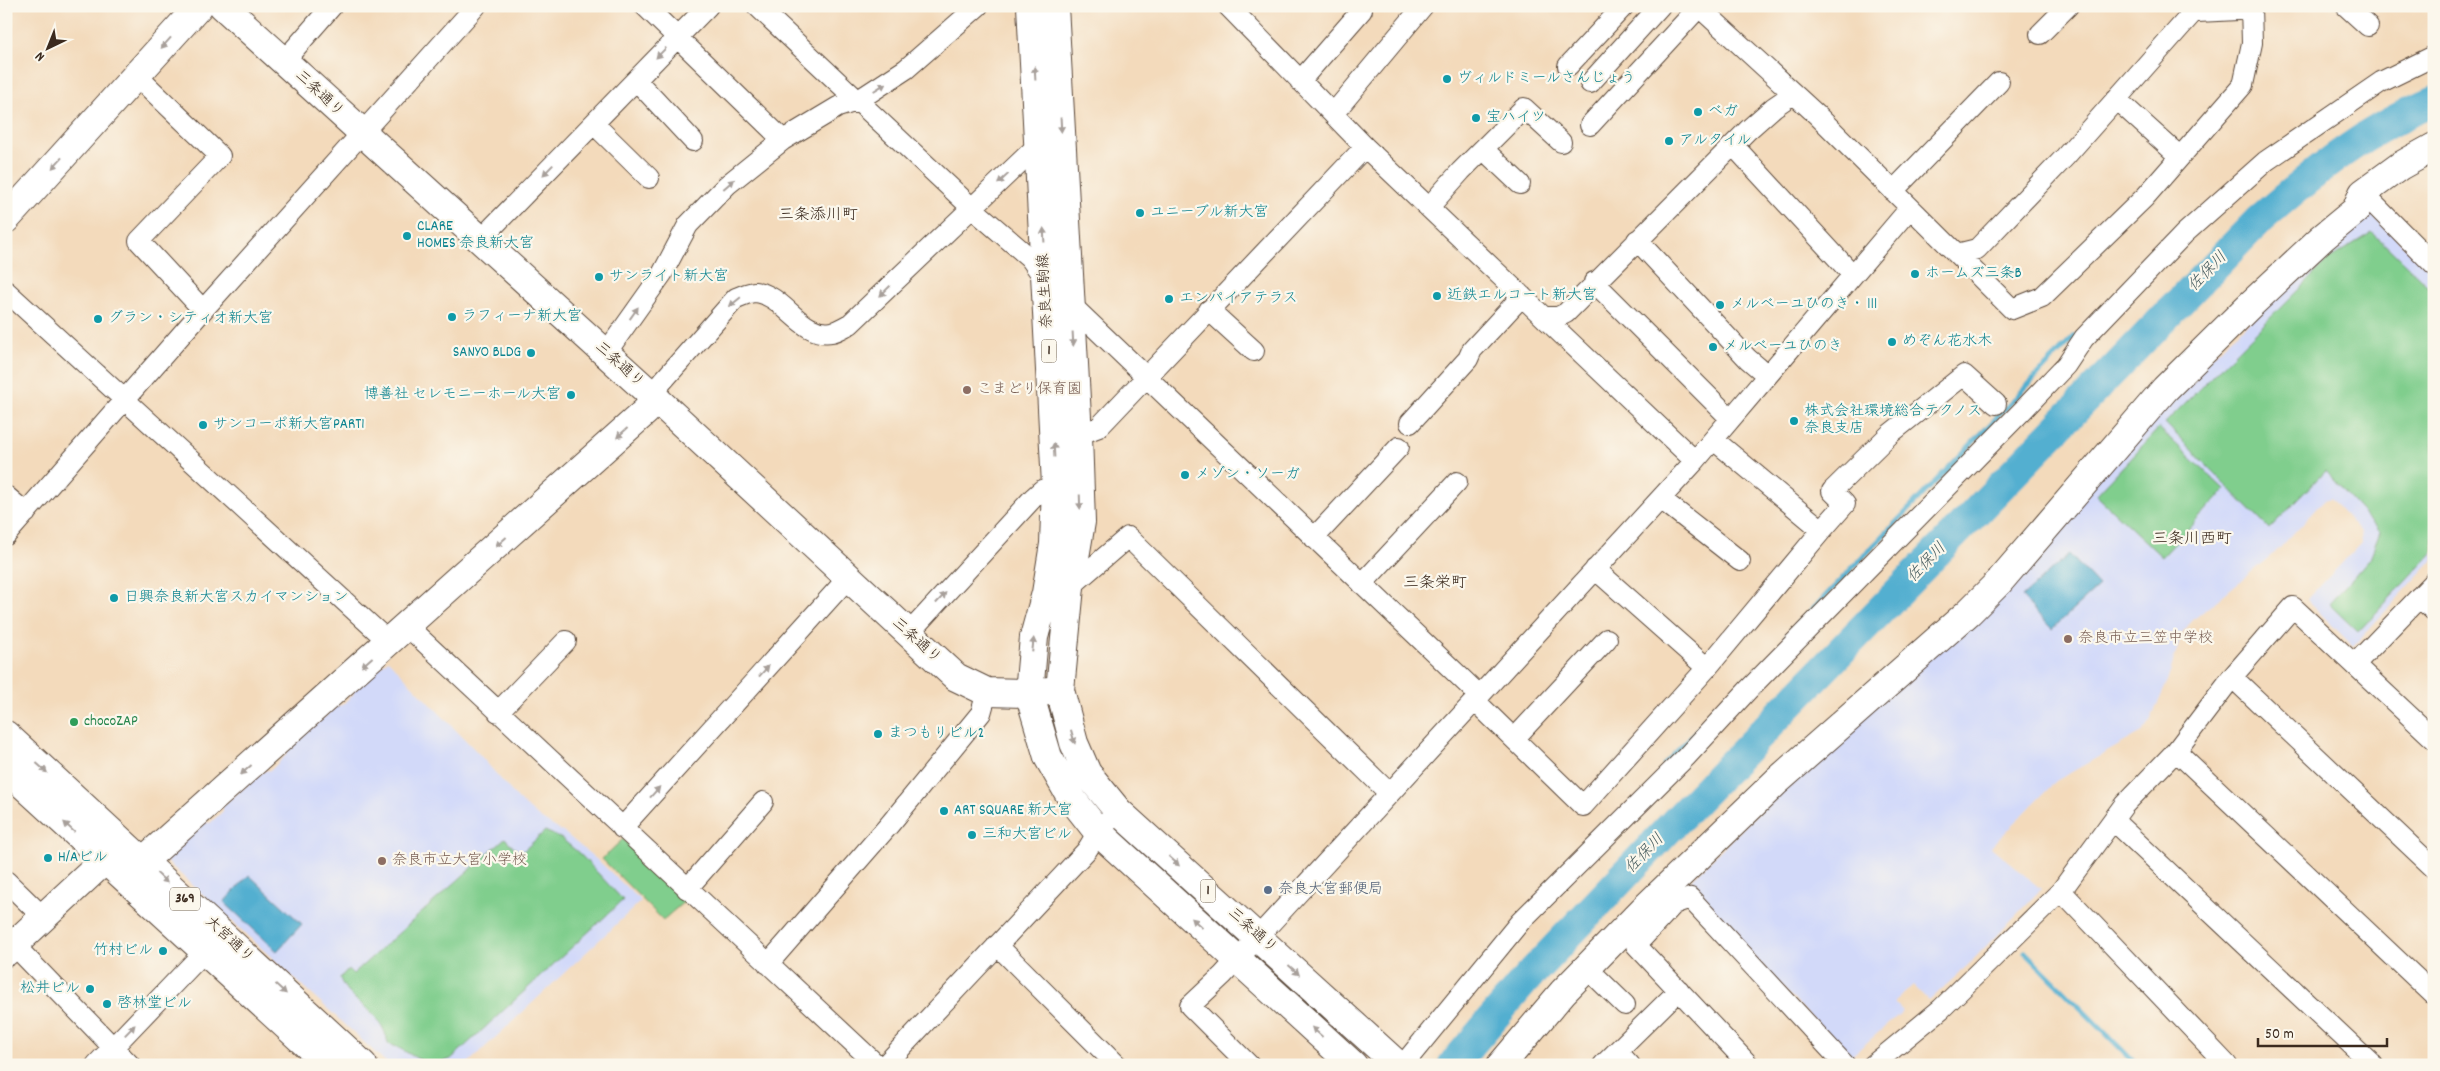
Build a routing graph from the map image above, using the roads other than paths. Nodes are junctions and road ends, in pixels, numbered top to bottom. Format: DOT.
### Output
graph roads {
  1 [pos="199,6"];
  2 [pos="223,6"];
  3 [pos="332,6"];
  4 [pos="476,6"];
  5 [pos="645,6"];
  6 [pos="708,6"];
  7 [pos="756,6"];
  8 [pos="978,6"];
  9 [pos="1031,6"];
  10 [pos="1054,6"];
  11 [pos="1228,6"];
  12 [pos="1423,6"];
  13 [pos="1624,6"];
  14 [pos="1660,6"];
  15 [pos="2068,6"];
  16 [pos="2238,6"];
  17 [pos="2252,6"];
  18 [pos="2346,6"];
  19 [pos="1699,7"];
  20 [pos="2194,7"];
  21 [pos="1362,10"];
  22 [pos="2368,26"];
  23 [pos="2040,34"];
  24 [pos="677,36"];
  25 [pos="2434,56"];
  26 [pos="284,61"];
  27 [pos="1568,66"];
  28 [pos="136,76"];
  29 [pos="636,80"];
  30 [pos="1300,81"];
  31 [pos="1999,82"];
  32 [pos="1590,83"];
  33 [pos="1793,94"];
  34 [pos="2116,99"];
  35 [pos="857,101"];
  36 [pos="1333,114"];
  37 [pos="594,124"];
  38 [pos="1590,125"];
  39 [pos="362,133"];
  40 [pos="693,140"];
  41 [pos="784,140"];
  42 [pos="1561,142"];
  43 [pos="1038,145"];
  44 [pos="1733,145"];
  45 [pos="1365,147"];
  46 [pos="2434,147"];
  47 [pos="1483,149"];
  48 [pos="2179,156"];
  49 [pos="649,178"];
  50 [pos="1520,184"];
  51 [pos="1893,191"];
  52 [pos="2362,193"];
  53 [pos="1429,207"];
  54 [pos="972,208"];
  55 [pos="1910,208"];
  56 [pos="6,219"];
  57 [pos="479,240"];
  58 [pos="1637,240"];
  59 [pos="1957,254"];
  60 [pos="2434,265"];
  61 [pos="1852,274"];
  62 [pos="1046,280"];
  63 [pos="1594,282"];
  64 [pos="6,291"];
  65 [pos="1522,296"];
  66 [pos="1071,304"];
  67 [pos="203,310"];
  68 [pos="1209,310"];
  69 [pos="1546,317"];
  70 [pos="1254,352"];
  71 [pos="606,353"];
  72 [pos="1767,375"];
  73 [pos="1146,376"];
  74 [pos="656,398"];
  75 [pos="125,400"];
  76 [pos="1996,404"];
  77 [pos="1730,418"];
  78 [pos="1410,423"];
  79 [pos="1078,435"];
  80 [pos="1714,440"];
  81 [pos="1399,447"];
  82 [pos="1695,461"];
  83 [pos="1457,482"];
  84 [pos="1056,485"];
  85 [pos="6,496"];
  86 [pos="1661,499"];
  87 [pos="26,513"];
  88 [pos="1822,530"];
  89 [pos="6,534"];
  90 [pos="1314,538"];
  91 [pos="1740,561"];
  92 [pos="1595,569"];
  93 [pos="848,578"];
  94 [pos="2434,582"];
  95 [pos="1362,584"];
  96 [pos="1070,587"];
  97 [pos="2427,604"];
  98 [pos="398,634"];
  99 [pos="908,634"];
  100 [pos="1608,639"];
  101 [pos="566,641"];
  102 [pos="2355,664"];
  103 [pos="1707,668"];
  104 [pos="2232,677"];
  105 [pos="1060,690"];
  106 [pos="987,692"];
  107 [pos="1029,693"];
  108 [pos="1477,699"];
  109 [pos="498,712"];
  110 [pos="6,735"];
  111 [pos="1514,739"];
  112 [pos="2434,739"];
  113 [pos="2176,751"];
  114 [pos="6,769"];
  115 [pos="1388,792"];
  116 [pos="763,802"];
  117 [pos="1118,811"];
  118 [pos="2113,820"];
  119 [pos="622,828"];
  120 [pos="1098,832"];
  121 [pos="105,860"];
  122 [pos="142,860"];
  123 [pos="2434,868"];
  124 [pos="6,882"];
  125 [pos="687,889"];
  126 [pos="2061,891"];
  127 [pos="44,918"];
  128 [pos="1258,936"];
  129 [pos="997,945"];
  130 [pos="10,948"];
  131 [pos="205,951"];
  132 [pos="1236,959"];
  133 [pos="768,964"];
  134 [pos="1587,968"];
  135 [pos="1679,990"];
  136 [pos="2434,995"];
  137 [pos="1625,1005"];
  138 [pos="112,1048"];
  139 [pos="1623,1058"];
  140 [pos="2221,1063"];
  141 [pos="96,1065"];
  142 [pos="130,1065"];
  143 [pos="329,1065"];
  144 [pos="363,1065"];
  145 [pos="877,1065"];
  146 [pos="885,1065"];
  147 [pos="1117,1065"];
  148 [pos="1249,1065"];
  149 [pos="1353,1065"];
  150 [pos="1398,1065"];
  151 [pos="1403,1065"];
  152 [pos="1501,1065"];
  153 [pos="1603,1065"];
  154 [pos="1749,1065"];
  155 [pos="1845,1065"];
  156 [pos="1873,1065"];
  157 [pos="2372,1065"];
  1 -- 28 [label="main road, one-way"];
  2 -- 26 [label="main road, 三条通り"];
  3 -- 26 [label="street"];
  4 -- 39 [label="street"];
  5 -- 24 [label="street"];
  6 -- 24 [label="street"];
  7 -- 35 [label="street"];
  35 -- 8 [label="street, one-way"];
  43 -- 9 [label="main road, 奈良生駒線 / 1, one-way"];
  10 -- 66 [label="main road, 奈良生駒線 / 1, one-way"];
  11 -- 30 [label="street"];
  12 -- 36 [label="street"];
  13 -- 27 [label="street"];
  14 -- 32 [label="street"];
  15 -- 23 [label="street"];
  16 -- 20 [label="main road"];
  17 -- 48 [label="street"];
  18 -- 22 [label="street"];
  19 -- 33 [label="street"];
  19 -- 38 [label="street"];
  20 -- 34 [label="street"];
  21 -- 30 [label="street"];
  24 -- 29 [label="street, one-way"];
  24 -- 41 [label="street"];
  25 -- 151 [label="street"];
  26 -- 39 [label="main road, 三条通り"];
  28 -- 56 [label="main road, one-way"];
  28 -- 67 [label="street"];
  29 -- 37 [label="street"];
  29 -- 40 [label="street"];
  30 -- 36 [label="street"];
  31 -- 51 [label="street"];
  33 -- 44 [label="street"];
  33 -- 51 [label="street"];
  34 -- 48 [label="street"];
  34 -- 59 [label="street"];
  35 -- 41 [label="street"];
  35 -- 54 [label="street"];
  36 -- 45 [label="street"];
  37 -- 49 [label="street"];
  37 -- 57 [label="street, one-way"];
  39 -- 57 [label="main road, 三条通り"];
  39 -- 67 [label="street"];
  71 -- 41 [label="street, one-way"];
  42 -- 47 [label="street"];
  43 -- 54 [label="street, one-way"];
  62 -- 43 [label="main road, 奈良生駒線 / 1, one-way"];
  44 -- 58 [label="street"];
  44 -- 61 [label="street"];
  45 -- 53 [label="street"];
  45 -- 68 [label="street"];
  46 -- 52 [label="main road"];
  47 -- 50 [label="street"];
  47 -- 53 [label="street"];
  48 -- 59 [label="street"];
  51 -- 55 [label="street"];
  52 -- 60 [label="street"];
  52 -- 134 [label="main road"];
  53 -- 65 [label="street"];
  54 -- 62 [label="street"];
  54 -- 74 [label="street, one-way"];
  55 -- 59 [label="street"];
  55 -- 61 [label="street"];
  57 -- 71 [label="main road, 三条通り"];
  58 -- 63 [label="street"];
  58 -- 72 [label="street"];
  61 -- 72 [label="street"];
  62 -- 66 [label="street"];
  84 -- 62 [label="main road, 奈良生駒線 / 1, one-way"];
  63 -- 69 [label="street"];
  63 -- 77 [label="street"];
  64 -- 75 [label="street"];
  65 -- 69 [label="street"];
  65 -- 78 [label="street"];
  66 -- 73 [label="street"];
  66 -- 79 [label="main road, 奈良生駒線 / 1, one-way"];
  67 -- 75 [label="street"];
  68 -- 70 [label="street"];
  68 -- 73 [label="street"];
  69 -- 82 [label="street"];
  71 -- 74 [label="main road, 三条通り"];
  72 -- 77 [label="street"];
  73 -- 79 [label="street"];
  73 -- 90 [label="street"];
  74 -- 93 [label="main road, 三条通り"];
  74 -- 98 [label="main road, one-way"];
  75 -- 87 [label="street"];
  75 -- 98 [label="street"];
  76 -- 88 [label="street"];
  77 -- 80 [label="street"];
  79 -- 96 [label="main road, 奈良生駒線 / 1, one-way"];
  80 -- 82 [label="street"];
  80 -- 88 [label="street"];
  81 -- 90 [label="street"];
  82 -- 86 [label="street"];
  83 -- 95 [label="street"];
  99 -- 84 [label="street, one-way"];
  107 -- 84 [label="main road, 奈良生駒線 / 1, one-way"];
  85 -- 87 [label="street"];
  86 -- 91 [label="street"];
  86 -- 92 [label="street"];
  87 -- 89 [label="street"];
  88 -- 103 [label="street"];
  90 -- 95 [label="street"];
  92 -- 103 [label="street"];
  92 -- 108 [label="street"];
  93 -- 99 [label="main road, 三条通り"];
  119 -- 93 [label="street, one-way"];
  94 -- 97 [label="street"];
  95 -- 108 [label="street"];
  96 -- 105 [label="main road, 奈良生駒線 / 1"];
  96 -- 115 [label="street"];
  97 -- 102 [label="street"];
  98 -- 109 [label="street"];
  98 -- 122 [label="main road, one-way"];
  99 -- 106 [label="main road, 三条通り"];
  100 -- 111 [label="street"];
  101 -- 109 [label="street"];
  102 -- 104 [label="street"];
  102 -- 112 [label="street"];
  103 -- 111 [label="street"];
  104 -- 113 [label="street"];
  104 -- 123 [label="street"];
  105 -- 107 [label="main road, 三条通り"];
  105 -- 117 [label="main road, 三条通り / 1, one-way"];
  106 -- 107 [label="main road, 三条通り"];
  106 -- 133 [label="street"];
  107 -- 120 [label="main road, 三条通り / 1"];
  108 -- 111 [label="street"];
  108 -- 115 [label="street"];
  109 -- 119 [label="street"];
  110 -- 122 [label="main road, 大宮通り / 369, one-way"];
  113 -- 118 [label="street"];
  113 -- 136 [label="street"];
  121 -- 114 [label="main road, 大宮通り / 369, one-way"];
  115 -- 128 [label="street"];
  116 -- 125 [label="street"];
  117 -- 120 [label="street"];
  117 -- 128 [label="main road, 三条通り / 1, one-way"];
  118 -- 126 [label="street"];
  118 -- 157 [label="street"];
  119 -- 125 [label="street"];
  120 -- 129 [label="street"];
  132 -- 120 [label="main road, 三条通り / 1, one-way"];
  121 -- 122 [label="main road"];
  121 -- 127 [label="main road"];
  121 -- 131 [label="main road, 大宮通り / 369"];
  122 -- 144 [label="main road, 大宮通り / 369, one-way"];
  124 -- 127 [label="street"];
  125 -- 133 [label="street"];
  126 -- 140 [label="street"];
  126 -- 156 [label="street"];
  127 -- 130 [label="main road"];
  128 -- 132 [label="street"];
  128 -- 150 [label="main road, 三条通り / 1, one-way"];
  129 -- 146 [label="street"];
  129 -- 147 [label="street"];
  130 -- 138 [label="street"];
  138 -- 131 [label="street, one-way"];
  131 -- 143 [label="main road, 大宮通り / 369"];
  132 -- 148 [label="street"];
  149 -- 132 [label="main road, 三条通り / 1, one-way"];
  133 -- 145 [label="street"];
  134 -- 137 [label="street"];
  134 -- 152 [label="main road"];
  135 -- 139 [label="street"];
  135 -- 154 [label="street"];
  135 -- 155 [label="street"];
  138 -- 141 [label="street"];
  138 -- 142 [label="street"];
  139 -- 153 [label="street"];
}
